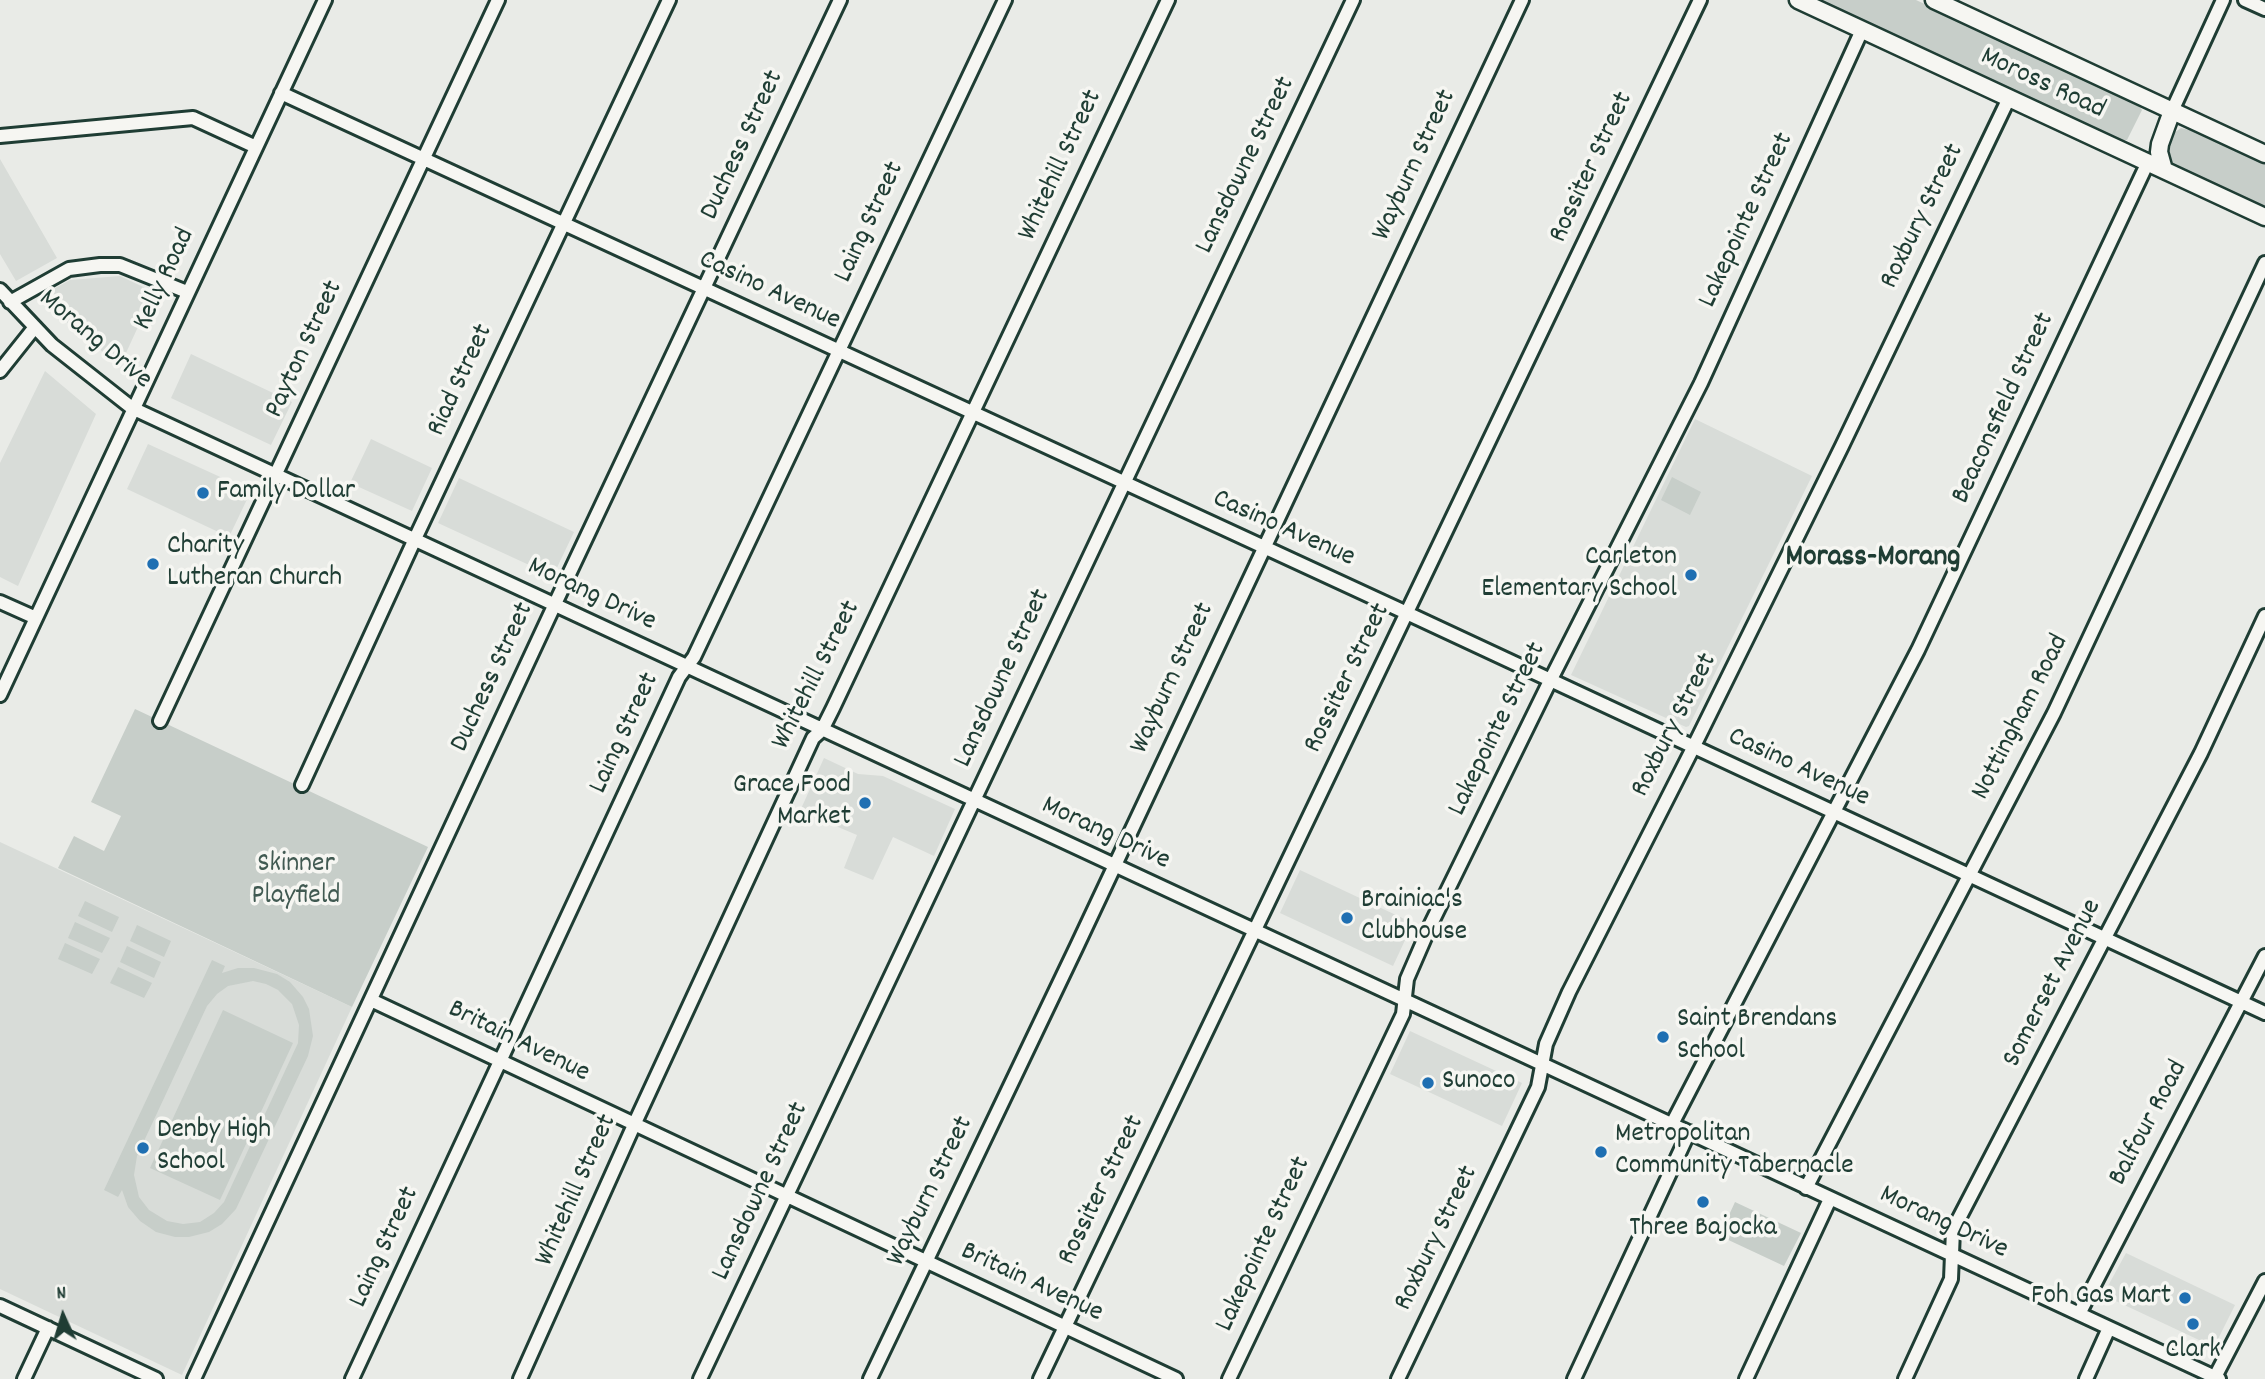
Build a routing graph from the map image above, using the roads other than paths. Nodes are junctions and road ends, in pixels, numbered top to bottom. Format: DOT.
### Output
graph roads {
  1 [pos="325,0"];
  2 [pos="498,0"];
  3 [pos="669,0"];
  4 [pos="841,0"];
  5 [pos="1004,0"];
  6 [pos="1168,0"];
  7 [pos="1353,0"];
  8 [pos="1522,0"];
  9 [pos="1700,0"];
  10 [pos="1798,0"];
  11 [pos="1934,0"];
  12 [pos="2223,0"];
  13 [pos="2245,0"];
  14 [pos="2265,9"];
  15 [pos="1863,30"];
  16 [pos="281,93"];
  17 [pos="2009,98"];
  18 [pos="2172,111"];
  19 [pos="0,136"];
  20 [pos="256,147"];
  21 [pos="2265,154"];
  22 [pos="423,159"];
  23 [pos="2148,162"];
  24 [pos="2164,170"];
  25 [pos="2265,217"];
  26 [pos="563,224"];
  27 [pos="2265,263"];
  28 [pos="704,289"];
  29 [pos="0,290"];
  30 [pos="187,292"];
  31 [pos="10,302"];
  32 [pos="35,327"];
  33 [pos="838,351"];
  34 [pos="0,371"];
  35 [pos="132,408"];
  36 [pos="972,413"];
  37 [pos="274,475"];
  38 [pos="1123,484"];
  39 [pos="414,541"];
  40 [pos="1263,548"];
  41 [pos="0,602"];
  42 [pos="554,606"];
  43 [pos="1408,614"];
  44 [pos="2265,617"];
  45 [pos="36,618"];
  46 [pos="686,668"];
  47 [pos="1550,681"];
  48 [pos="0,695"];
  49 [pos="160,721"];
  50 [pos="822,730"];
  51 [pos="1693,748"];
  52 [pos="302,785"];
  53 [pos="974,801"];
  54 [pos="1833,813"];
  55 [pos="1114,866"];
  56 [pos="1969,876"];
  57 [pos="1255,932"];
  58 [pos="2106,939"];
  59 [pos="2265,956"];
  60 [pos="371,1000"];
  61 [pos="1404,1001"];
  62 [pos="2241,1002"];
  63 [pos="2265,1013"];
  64 [pos="500,1062"];
  65 [pos="1543,1065"];
  66 [pos="1672,1124"];
  67 [pos="634,1125"];
  68 [pos="1689,1132"];
  69 [pos="1807,1188"];
  70 [pos="786,1197"];
  71 [pos="1830,1199"];
  72 [pos="1951,1255"];
  73 [pos="926,1262"];
  74 [pos="2265,1281"];
  75 [pos="0,1306"];
  76 [pos="2079,1314"];
  77 [pos="1065,1326"];
  78 [pos="48,1328"];
  79 [pos="2109,1328"];
  80 [pos="2217,1378"];
  81 [pos="24,1379"];
  82 [pos="156,1379"];
  83 [pos="194,1379"];
  84 [pos="352,1379"];
  85 [pos="520,1379"];
  86 [pos="700,1379"];
  87 [pos="870,1379"];
  88 [pos="1040,1379"];
  89 [pos="1176,1379"];
  90 [pos="1228,1379"];
  91 [pos="1398,1379"];
  92 [pos="1574,1379"];
  93 [pos="1746,1379"];
  94 [pos="1905,1379"];
  95 [pos="2086,1379"];
  1 -- 16 [label="street, Kelly Road"];
  2 -- 22 [label="street, Payton Street"];
  3 -- 26 [label="street, Riad Street"];
  4 -- 28 [label="street, Duchess Street"];
  5 -- 33 [label="street, Laing Street"];
  6 -- 36 [label="street, Whitehill Street"];
  7 -- 38 [label="street, Lansdowne Street"];
  8 -- 40 [label="street, Wayburn Street"];
  9 -- 43 [label="street, Rossiter Street"];
  10 -- 15 [label="main road, Moross Road"];
  11 -- 18 [label="main road, Moross Road"];
  12 -- 18 [label="street"];
  13 -- 14 [label="street"];
  15 -- 17 [label="main road, Moross Road"];
  15 -- 47 [label="street, Lakepointe Street"];
  16 -- 20 [label="street, Kelly Road"];
  16 -- 22 [label="street, Casino Avenue"];
  17 -- 23 [label="main road, Moross Road"];
  17 -- 51 [label="street, Roxbury Street"];
  18 -- 21 [label="main road, Moross Road"];
  18 -- 24 [label="main road"];
  19 -- 20 [label="street"];
  20 -- 30 [label="street, Kelly Road"];
  22 -- 26 [label="street, Casino Avenue"];
  22 -- 37 [label="street, Payton Street"];
  23 -- 24 [label="main road, Moross Road"];
  23 -- 54 [label="street, Beaconsfield Street"];
  24 -- 25 [label="main road, Moross Road"];
  26 -- 28 [label="street, Casino Avenue"];
  26 -- 39 [label="street, Riad Street"];
  27 -- 56 [label="street, Nottingham Road"];
  28 -- 33 [label="street, Casino Avenue"];
  28 -- 42 [label="street, Duchess Street"];
  29 -- 31 [label="street, Morang Drive"];
  30 -- 31 [label="street"];
  30 -- 35 [label="street, Kelly Road"];
  31 -- 32 [label="street, Morang Drive"];
  32 -- 34 [label="street"];
  32 -- 35 [label="street, Morang Drive"];
  33 -- 36 [label="street, Casino Avenue"];
  33 -- 46 [label="street, Laing Street"];
  35 -- 37 [label="street, Morang Drive"];
  35 -- 45 [label="street, Kelly Road"];
  36 -- 38 [label="street, Casino Avenue"];
  36 -- 50 [label="street, Whitehill Street"];
  37 -- 39 [label="street, Morang Drive"];
  37 -- 49 [label="street, Payton Street"];
  38 -- 40 [label="street, Casino Avenue"];
  38 -- 53 [label="street, Lansdowne Street"];
  39 -- 42 [label="street, Morang Drive"];
  39 -- 52 [label="street, Riad Street"];
  40 -- 43 [label="street, Casino Avenue"];
  40 -- 55 [label="street, Wayburn Street"];
  41 -- 45 [label="street"];
  42 -- 46 [label="street, Morang Drive"];
  42 -- 60 [label="street, Duchess Street"];
  43 -- 47 [label="street, Casino Avenue"];
  43 -- 57 [label="street, Rossiter Street"];
  44 -- 58 [label="street, Somerset Avenue"];
  45 -- 48 [label="street, Kelly Road"];
  46 -- 50 [label="street, Morang Drive"];
  46 -- 64 [label="street, Laing Street"];
  47 -- 51 [label="street, Casino Avenue"];
  47 -- 61 [label="street, Lakepointe Street"];
  50 -- 53 [label="street, Morang Drive"];
  50 -- 67 [label="street, Whitehill Street"];
  51 -- 54 [label="street, Casino Avenue"];
  51 -- 65 [label="street, Roxbury Street"];
  53 -- 55 [label="street, Morang Drive"];
  53 -- 70 [label="street, Lansdowne Street"];
  54 -- 56 [label="street, Casino Avenue"];
  54 -- 66 [label="street, Beaconsfield Street"];
  55 -- 57 [label="street, Morang Drive"];
  55 -- 73 [label="street, Wayburn Street"];
  56 -- 58 [label="street, Casino Avenue"];
  56 -- 69 [label="street, Nottingham Road"];
  57 -- 61 [label="street, Morang Drive"];
  57 -- 77 [label="street, Rossiter Street"];
  58 -- 62 [label="street, Casino Avenue"];
  58 -- 72 [label="street, Somerset Avenue"];
  59 -- 62 [label="street, Balfour Road"];
  60 -- 64 [label="street, Britain Avenue"];
  60 -- 83 [label="street, Duchess Street"];
  61 -- 65 [label="street, Morang Drive"];
  61 -- 90 [label="street, Lakepointe Street"];
  62 -- 63 [label="street, Casino Avenue"];
  62 -- 76 [label="street, Balfour Road"];
  64 -- 67 [label="street, Britain Avenue"];
  64 -- 84 [label="street, Laing Street"];
  65 -- 66 [label="street, Morang Drive"];
  65 -- 91 [label="street, Roxbury Street"];
  66 -- 68 [label="street, Morang Drive"];
  67 -- 70 [label="street, Britain Avenue"];
  67 -- 85 [label="street, Whitehill Street"];
  68 -- 69 [label="street, Morang Drive"];
  68 -- 92 [label="street"];
  69 -- 71 [label="street, Morang Drive"];
  70 -- 73 [label="street, Britain Avenue"];
  70 -- 86 [label="street, Lansdowne Street"];
  71 -- 72 [label="street, Morang Drive"];
  71 -- 93 [label="street"];
  72 -- 76 [label="street, Morang Drive"];
  72 -- 94 [label="street, Somerset Avenue"];
  73 -- 77 [label="street, Britain Avenue"];
  73 -- 87 [label="street, Wayburn Street"];
  74 -- 80 [label="street"];
  75 -- 78 [label="street"];
  76 -- 79 [label="street, Morang Drive"];
  77 -- 88 [label="street, Rossiter Street"];
  77 -- 89 [label="street, Britain Avenue"];
  78 -- 81 [label="street"];
  78 -- 82 [label="street"];
  79 -- 80 [label="street, Morang Drive"];
  79 -- 95 [label="street"];
}
